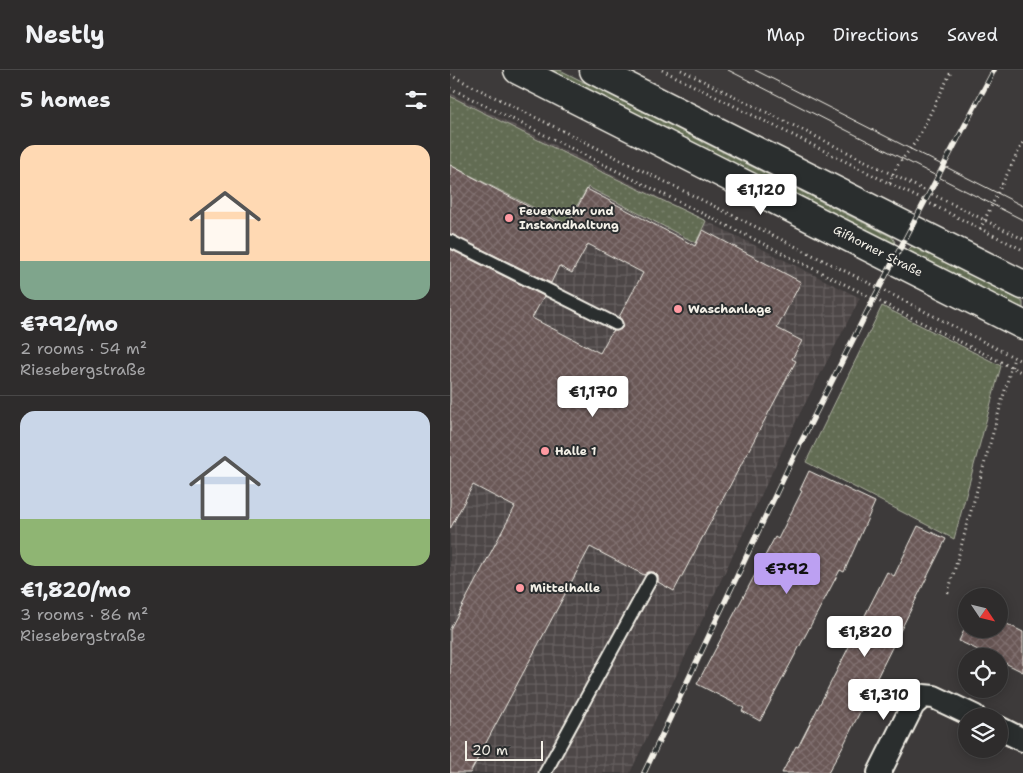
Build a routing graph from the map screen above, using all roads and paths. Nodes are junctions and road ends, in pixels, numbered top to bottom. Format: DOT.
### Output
graph roads {
  1 [pos="518,70"];
  2 [pos="594,70"];
  3 [pos="662,70"];
  4 [pos="681,70"];
  5 [pos="952,70"];
  6 [pos="450,75"];
  7 [pos="450,88"];
  8 [pos="1023,142"];
  9 [pos="892,176"];
  10 [pos="889,183"];
  11 [pos="985,220"];
  12 [pos="980,229"];
  13 [pos="1023,239"];
  14 [pos="450,241"];
  15 [pos="1023,250"];
  16 [pos="1023,285"];
  17 [pos="616,324"];
  18 [pos="1023,325"];
  19 [pos="1014,358"];
  20 [pos="1023,362"];
  21 [pos="1011,367"];
  22 [pos="1023,373"];
  23 [pos="651,579"];
  24 [pos="948,593"];
  25 [pos="958,708"];
  26 [pos="1008,732"];
  27 [pos="1023,740"];
  28 [pos="545,773"];
  29 [pos="879,773"];
  1 -- 18 [label="main road, Gifhorner Straße"];
  2 -- 16 [label="main road"];
  3 -- 10 [label="path"];
  4 -- 9 [label="path"];
  5 -- 9 [label="path"];
  6 -- 19 [label="path"];
  7 -- 21 [label="path"];
  8 -- 11 [label="path"];
  9 -- 10 [label="path"];
  9 -- 11 [label="path"];
  10 -- 12 [label="path"];
  11 -- 12 [label="path"];
  11 -- 13 [label="path"];
  12 -- 15 [label="path"];
  14 -- 17 [label="lane"];
  19 -- 20 [label="path"];
  19 -- 21 [label="path"];
  21 -- 22 [label="path"];
  21 -- 24 [label="path"];
  23 -- 28 [label="lane"];
  25 -- 29 [label="street"];
  26 -- 27 [label="street"];
}
